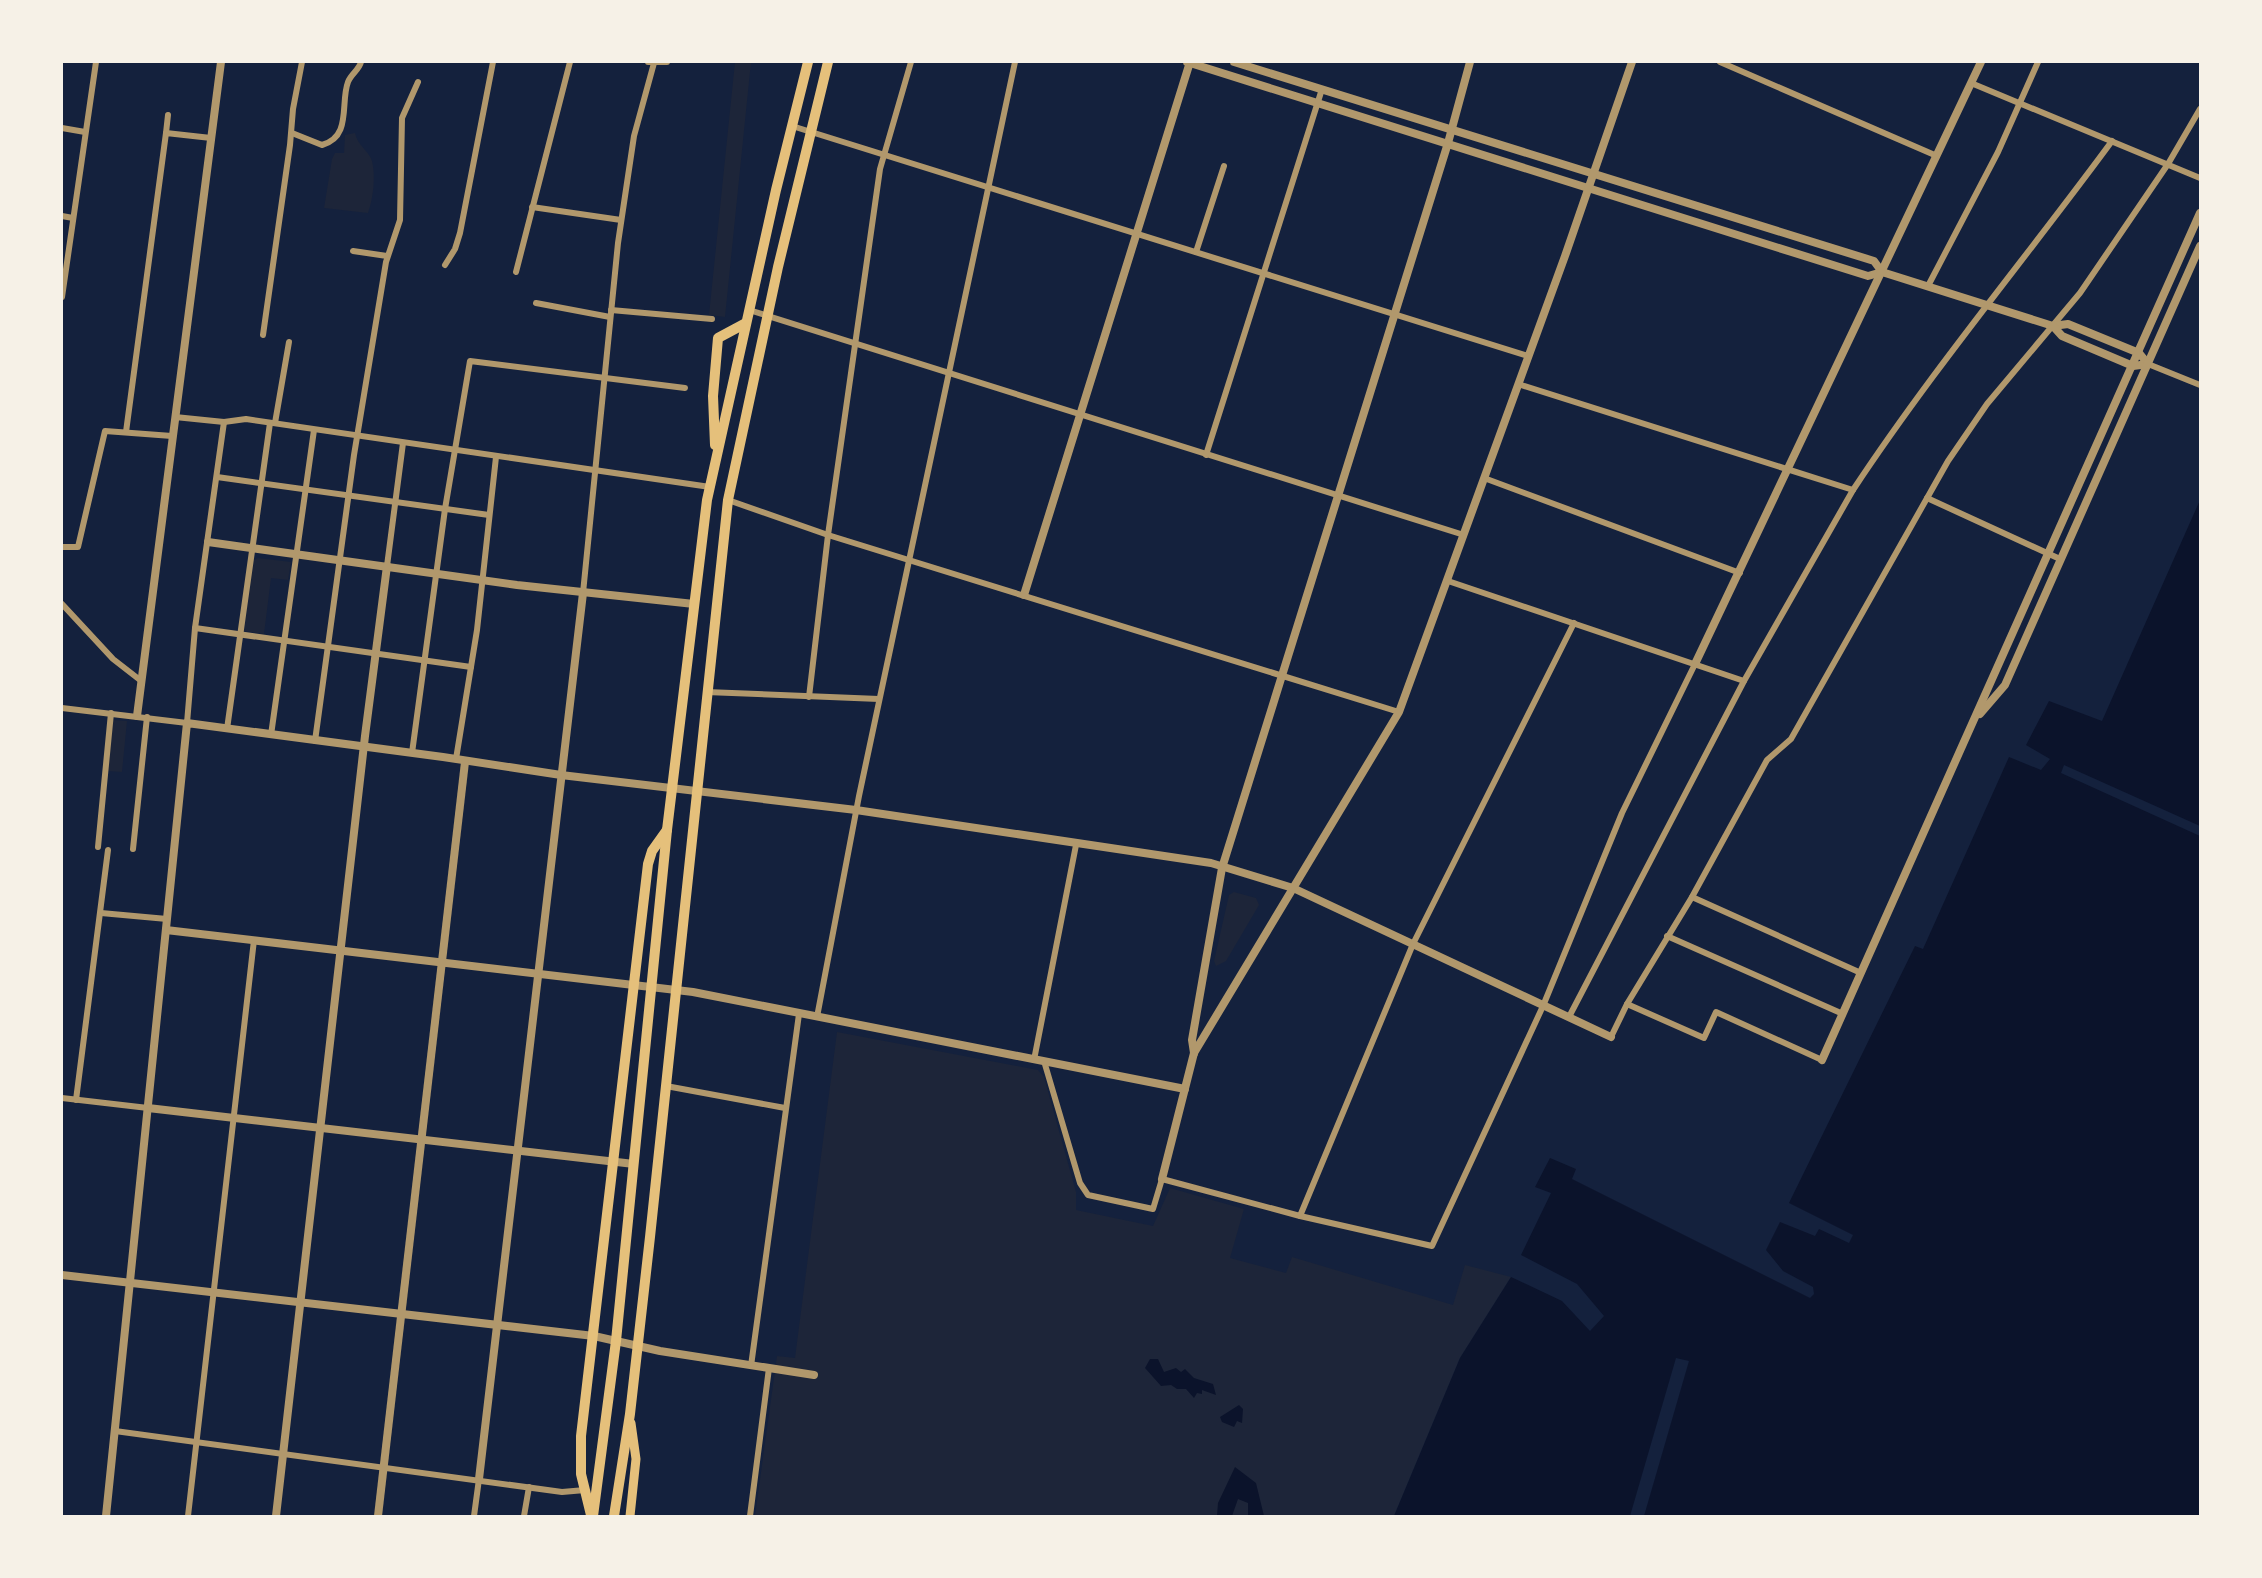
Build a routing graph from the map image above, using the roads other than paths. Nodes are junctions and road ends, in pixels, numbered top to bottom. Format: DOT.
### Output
graph roads {
  1 [pos="96,62"];
  2 [pos="221,62"];
  3 [pos="302,62"];
  4 [pos="362,62"];
  5 [pos="493,62"];
  6 [pos="570,62"];
  7 [pos="651,62"];
  8 [pos="667,62"];
  9 [pos="808,62"];
  10 [pos="828,62"];
  11 [pos="911,62"];
  12 [pos="1015,62"];
  13 [pos="1189,62"];
  14 [pos="1234,62"];
  15 [pos="1470,62"];
  16 [pos="1632,62"];
  17 [pos="1720,62"];
  18 [pos="1981,62"];
  19 [pos="2038,62"];
  20 [pos="418,82"];
  21 [pos="1971,83"];
  22 [pos="1322,89"];
  23 [pos="2019,102"];
  24 [pos="1317,103"];
  25 [pos="2200,109"];
  26 [pos="168,115"];
  27 [pos="792,126"];
  28 [pos="62,128"];
  29 [pos="1452,129"];
  30 [pos="85,132"];
  31 [pos="810,132"];
  32 [pos="166,133"];
  33 [pos="292,133"];
  34 [pos="211,138"];
  35 [pos="2112,141"];
  36 [pos="1448,143"];
  37 [pos="883,155"];
  38 [pos="1937,156"];
  39 [pos="2168,164"];
  40 [pos="1224,166"];
  41 [pos="1595,172"];
  42 [pos="2200,178"];
  43 [pos="1590,186"];
  44 [pos="988,187"];
  45 [pos="532,207"];
  46 [pos="2200,213"];
  47 [pos="62,216"];
  48 [pos="73,218"];
  49 [pos="621,220"];
  50 [pos="1135,233"];
  51 [pos="2200,246"];
  52 [pos="353,251"];
  53 [pos="1196,252"];
  54 [pos="387,256"];
  55 [pos="445,265"];
  56 [pos="516,272"];
  57 [pos="1882,272"];
  58 [pos="1263,273"];
  59 [pos="1928,286"];
  60 [pos="62,297"];
  61 [pos="536,303"];
  62 [pos="1988,304"];
  63 [pos="749,310"];
  64 [pos="610,314"];
  65 [pos="1395,315"];
  66 [pos="767,317"];
  67 [pos="712,319"];
  68 [pos="746,323"];
  69 [pos="2053,326"];
  70 [pos="263,335"];
  71 [pos="289,342"];
  72 [pos="855,344"];
  73 [pos="2139,353"];
  74 [pos="1528,356"];
  75 [pos="2148,364"];
  76 [pos="2133,366"];
  77 [pos="948,373"];
  78 [pos="604,377"];
  79 [pos="1518,384"];
  80 [pos="2200,386"];
  81 [pos="685,388"];
  82 [pos="1080,414"];
  83 [pos="175,417"];
  84 [pos="224,422"];
  85 [pos="272,423"];
  86 [pos="314,430"];
  87 [pos="126,432"];
  88 [pos="172,436"];
  89 [pos="357,436"];
  90 [pos="403,443"];
  91 [pos="454,451"];
  92 [pos="1206,455"];
  93 [pos="496,457"];
  94 [pos="716,457"];
  95 [pos="1789,470"];
  96 [pos="596,472"];
  97 [pos="217,477"];
  98 [pos="1484,478"];
  99 [pos="262,483"];
  100 [pos="710,487"];
  101 [pos="305,489"];
  102 [pos="1853,490"];
  103 [pos="348,495"];
  104 [pos="1338,496"];
  105 [pos="1927,498"];
  106 [pos="728,500"];
  107 [pos="395,502"];
  108 [pos="445,509"];
  109 [pos="489,515"];
  110 [pos="828,535"];
  111 [pos="1464,535"];
  112 [pos="208,542"];
  113 [pos="62,547"];
  114 [pos="252,547"];
  115 [pos="296,553"];
  116 [pos="2049,553"];
  117 [pos="339,559"];
  118 [pos="2060,559"];
  119 [pos="909,560"];
  120 [pos="387,566"];
  121 [pos="436,573"];
  122 [pos="1740,573"];
  123 [pos="482,580"];
  124 [pos="1448,581"];
  125 [pos="583,593"];
  126 [pos="1024,595"];
  127 [pos="62,604"];
  128 [pos="693,604"];
  129 [pos="1574,623"];
  130 [pos="195,628"];
  131 [pos="240,635"];
  132 [pos="284,641"];
  133 [pos="328,647"];
  134 [pos="376,654"];
  135 [pos="424,661"];
  136 [pos="1695,664"];
  137 [pos="471,667"];
  138 [pos="1282,676"];
  139 [pos="140,680"];
  140 [pos="1744,681"];
  141 [pos="706,692"];
  142 [pos="809,697"];
  143 [pos="879,699"];
  144 [pos="62,708"];
  145 [pos="1399,712"];
  146 [pos="111,713"];
  147 [pos="137,716"];
  148 [pos="147,717"];
  149 [pos="1973,721"];
  150 [pos="187,723"];
  151 [pos="227,729"];
  152 [pos="271,735"];
  153 [pos="315,741"];
  154 [pos="364,747"];
  155 [pos="412,753"];
  156 [pos="461,760"];
  157 [pos="561,775"];
  158 [pos="672,787"];
  159 [pos="696,789"];
  160 [pos="856,810"];
  161 [pos="667,830"];
  162 [pos="1076,844"];
  163 [pos="98,847"];
  164 [pos="133,849"];
  165 [pos="108,850"];
  166 [pos="1222,868"];
  167 [pos="1293,888"];
  168 [pos="1692,897"];
  169 [pos="101,913"];
  170 [pos="167,919"];
  171 [pos="166,930"];
  172 [pos="1668,936"];
  173 [pos="254,940"];
  174 [pos="1413,944"];
  175 [pos="342,951"];
  176 [pos="442,963"];
  177 [pos="538,973"];
  178 [pos="1861,973"];
  179 [pos="634,984"];
  180 [pos="653,987"];
  181 [pos="675,990"];
  182 [pos="1627,1004"];
  183 [pos="1543,1006"];
  184 [pos="798,1014"];
  185 [pos="1843,1014"];
  186 [pos="817,1017"];
  187 [pos="1569,1017"];
  188 [pos="1611,1037"];
  189 [pos="1194,1053"];
  190 [pos="1034,1060"];
  191 [pos="1822,1060"];
  192 [pos="1044,1061"];
  193 [pos="666,1086"];
  194 [pos="1185,1089"];
  195 [pos="62,1098"];
  196 [pos="76,1100"];
  197 [pos="148,1108"];
  198 [pos="785,1108"];
  199 [pos="234,1117"];
  200 [pos="321,1127"];
  201 [pos="422,1139"];
  202 [pos="518,1150"];
  203 [pos="613,1162"];
  204 [pos="634,1164"];
  205 [pos="1162,1179"];
  206 [pos="1300,1216"];
  207 [pos="62,1275"];
  208 [pos="130,1283"];
  209 [pos="213,1293"];
  210 [pos="300,1303"];
  211 [pos="401,1315"];
  212 [pos="498,1326"];
  213 [pos="594,1336"];
  214 [pos="616,1341"];
  215 [pos="638,1346"];
  216 [pos="751,1366"];
  217 [pos="769,1368"];
  218 [pos="814,1375"];
  219 [pos="630,1414"];
  220 [pos="116,1431"];
  221 [pos="197,1440"];
  222 [pos="283,1452"];
  223 [pos="384,1466"];
  224 [pos="479,1479"];
  225 [pos="529,1487"];
  226 [pos="585,1490"];
  227 [pos="106,1516"];
  228 [pos="188,1516"];
  229 [pos="276,1516"];
  230 [pos="378,1516"];
  231 [pos="474,1516"];
  232 [pos="524,1516"];
  233 [pos="592,1516"];
  234 [pos="614,1516"];
  235 [pos="630,1516"];
  236 [pos="750,1516"];
  1 -- 30 [label="street"];
  2 -- 34 [label="street"];
  3 -- 33 [label="street"];
  4 -- 33 [label="street"];
  5 -- 55 [label="street"];
  6 -- 45 [label="street"];
  7 -- 8 [label="street"];
  7 -- 49 [label="street"];
  9 -- 27 [label="highway"];
  10 -- 31 [label="highway"];
  11 -- 37 [label="street"];
  12 -- 44 [label="street"];
  13 -- 24 [label="street"];
  13 -- 50 [label="street"];
  14 -- 22 [label="street"];
  15 -- 29 [label="street"];
  16 -- 41 [label="street"];
  17 -- 38 [label="street"];
  18 -- 21 [label="street"];
  19 -- 23 [label="street"];
  20 -- 54 [label="street"];
  21 -- 23 [label="street"];
  21 -- 38 [label="street"];
  22 -- 24 [label="street"];
  22 -- 29 [label="street"];
  23 -- 35 [label="street"];
  23 -- 59 [label="street"];
  24 -- 36 [label="street"];
  24 -- 58 [label="street"];
  25 -- 39 [label="street"];
  26 -- 32 [label="street"];
  27 -- 31 [label="street"];
  27 -- 63 [label="highway"];
  28 -- 30 [label="street"];
  29 -- 36 [label="street"];
  29 -- 41 [label="street"];
  30 -- 48 [label="street"];
  31 -- 37 [label="street"];
  31 -- 66 [label="highway"];
  32 -- 34 [label="street"];
  32 -- 87 [label="street"];
  33 -- 70 [label="street"];
  34 -- 83 [label="street"];
  35 -- 39 [label="street"];
  35 -- 62 [label="street"];
  36 -- 43 [label="street"];
  36 -- 65 [label="street"];
  37 -- 44 [label="street"];
  37 -- 72 [label="street"];
  38 -- 57 [label="street"];
  39 -- 42 [label="street"];
  39 -- 69 [label="street"];
  40 -- 53 [label="street"];
  41 -- 43 [label="street"];
  41 -- 57 [label="street"];
  43 -- 57 [label="street"];
  43 -- 74 [label="street"];
  44 -- 50 [label="street"];
  44 -- 77 [label="street"];
  45 -- 49 [label="street"];
  45 -- 56 [label="street"];
  46 -- 73 [label="street"];
  47 -- 48 [label="street"];
  48 -- 60 [label="street"];
  49 -- 64 [label="street"];
  50 -- 53 [label="street"];
  50 -- 82 [label="street"];
  51 -- 75 [label="street"];
  52 -- 54 [label="street"];
  53 -- 58 [label="street"];
  54 -- 89 [label="street"];
  57 -- 59 [label="street"];
  57 -- 95 [label="street"];
  58 -- 65 [label="street"];
  58 -- 92 [label="street"];
  59 -- 62 [label="street"];
  61 -- 64 [label="street"];
  62 -- 69 [label="street"];
  62 -- 102 [label="street"];
  63 -- 66 [label="street"];
  63 -- 68 [label="highway"];
  64 -- 67 [label="street"];
  64 -- 78 [label="street"];
  65 -- 74 [label="street"];
  65 -- 104 [label="street"];
  66 -- 72 [label="street"];
  66 -- 106 [label="highway"];
  68 -- 94 [label="highway"];
  68 -- 94 [label="highway"];
  69 -- 73 [label="street"];
  69 -- 76 [label="street"];
  69 -- 105 [label="street"];
  71 -- 85 [label="street"];
  72 -- 77 [label="street"];
  72 -- 110 [label="street"];
  73 -- 75 [label="street"];
  73 -- 76 [label="street"];
  74 -- 79 [label="street"];
  75 -- 76 [label="street"];
  75 -- 80 [label="street"];
  75 -- 118 [label="street"];
  76 -- 116 [label="street"];
  77 -- 82 [label="street"];
  77 -- 119 [label="street"];
  78 -- 81 [label="street"];
  78 -- 91 [label="street"];
  78 -- 96 [label="street"];
  79 -- 95 [label="street"];
  79 -- 98 [label="street"];
  82 -- 92 [label="street"];
  82 -- 126 [label="street"];
  83 -- 84 [label="street"];
  83 -- 88 [label="street"];
  84 -- 85 [label="street"];
  84 -- 97 [label="street"];
  85 -- 86 [label="street"];
  85 -- 99 [label="street"];
  86 -- 89 [label="street"];
  86 -- 101 [label="street"];
  87 -- 88 [label="street"];
  87 -- 113 [label="street"];
  88 -- 139 [label="street"];
  89 -- 90 [label="street"];
  89 -- 103 [label="street"];
  90 -- 91 [label="street"];
  90 -- 107 [label="street"];
  91 -- 93 [label="street"];
  91 -- 108 [label="street"];
  92 -- 104 [label="street"];
  93 -- 96 [label="street"];
  93 -- 109 [label="street"];
  94 -- 100 [label="highway"];
  95 -- 102 [label="street"];
  95 -- 122 [label="street"];
  96 -- 100 [label="street"];
  96 -- 125 [label="street"];
  97 -- 99 [label="street"];
  97 -- 112 [label="street"];
  98 -- 111 [label="street"];
  98 -- 122 [label="street"];
  99 -- 101 [label="street"];
  99 -- 114 [label="street"];
  100 -- 128 [label="highway"];
  101 -- 103 [label="street"];
  101 -- 115 [label="street"];
  102 -- 140 [label="street"];
  103 -- 107 [label="street"];
  103 -- 117 [label="street"];
  104 -- 111 [label="street"];
  104 -- 138 [label="street"];
  105 -- 116 [label="street"];
  105 -- 168 [label="street"];
  106 -- 110 [label="street"];
  106 -- 141 [label="highway"];
  107 -- 108 [label="street"];
  107 -- 120 [label="street"];
  108 -- 109 [label="street"];
  108 -- 121 [label="street"];
  109 -- 123 [label="street"];
  110 -- 119 [label="street"];
  110 -- 142 [label="street"];
  111 -- 124 [label="street"];
  112 -- 114 [label="street"];
  112 -- 130 [label="street"];
  114 -- 115 [label="street"];
  114 -- 131 [label="street"];
  115 -- 117 [label="street"];
  115 -- 132 [label="street"];
  116 -- 118 [label="street"];
  116 -- 149 [label="street"];
  117 -- 120 [label="street"];
  117 -- 133 [label="street"];
  118 -- 149 [label="street"];
  119 -- 126 [label="street"];
  119 -- 143 [label="street"];
  120 -- 121 [label="street"];
  120 -- 134 [label="street"];
  121 -- 123 [label="street"];
  121 -- 135 [label="street"];
  122 -- 136 [label="street"];
  123 -- 125 [label="street"];
  123 -- 137 [label="street"];
  124 -- 129 [label="street"];
  124 -- 145 [label="street"];
  125 -- 128 [label="street"];
  125 -- 157 [label="street"];
  126 -- 138 [label="street"];
  127 -- 139 [label="street"];
  128 -- 158 [label="highway"];
  129 -- 136 [label="street"];
  129 -- 174 [label="street"];
  130 -- 131 [label="street"];
  130 -- 150 [label="street"];
  131 -- 132 [label="street"];
  131 -- 151 [label="street"];
  132 -- 133 [label="street"];
  132 -- 152 [label="street"];
  133 -- 134 [label="street"];
  133 -- 153 [label="street"];
  134 -- 135 [label="street"];
  134 -- 154 [label="street"];
  135 -- 137 [label="street"];
  135 -- 155 [label="street"];
  136 -- 140 [label="street"];
  136 -- 183 [label="street"];
  137 -- 156 [label="street"];
  138 -- 145 [label="street"];
  138 -- 166 [label="street"];
  139 -- 147 [label="street"];
  140 -- 187 [label="street"];
  141 -- 142 [label="street"];
  141 -- 159 [label="highway"];
  142 -- 143 [label="street"];
  143 -- 160 [label="street"];
  144 -- 146 [label="street"];
  145 -- 167 [label="street"];
  146 -- 147 [label="street"];
  146 -- 163 [label="street"];
  147 -- 148 [label="street"];
  148 -- 150 [label="street"];
  148 -- 164 [label="street"];
  149 -- 178 [label="street"];
  150 -- 151 [label="street"];
  150 -- 170 [label="street"];
  151 -- 152 [label="street"];
  152 -- 153 [label="street"];
  153 -- 154 [label="street"];
  154 -- 155 [label="street"];
  154 -- 175 [label="street"];
  155 -- 156 [label="street"];
  156 -- 157 [label="street"];
  156 -- 176 [label="street"];
  157 -- 158 [label="street"];
  157 -- 177 [label="street"];
  158 -- 159 [label="street"];
  158 -- 161 [label="highway"];
  159 -- 160 [label="street"];
  159 -- 181 [label="highway"];
  160 -- 162 [label="street"];
  160 -- 186 [label="street"];
  161 -- 179 [label="highway"];
  161 -- 180 [label="highway"];
  162 -- 166 [label="street"];
  162 -- 190 [label="street"];
  165 -- 169 [label="street"];
  166 -- 167 [label="street"];
  166 -- 189 [label="street"];
  167 -- 174 [label="street"];
  167 -- 189 [label="street"];
  168 -- 172 [label="street"];
  168 -- 178 [label="street"];
  169 -- 170 [label="street"];
  169 -- 196 [label="street"];
  170 -- 171 [label="street"];
  171 -- 173 [label="street"];
  171 -- 197 [label="street"];
  172 -- 182 [label="street"];
  172 -- 185 [label="street"];
  173 -- 175 [label="street"];
  173 -- 199 [label="street"];
  174 -- 183 [label="street"];
  174 -- 206 [label="street"];
  175 -- 176 [label="street"];
  175 -- 200 [label="street"];
  176 -- 177 [label="street"];
  176 -- 201 [label="street"];
  177 -- 179 [label="street"];
  177 -- 202 [label="street"];
  178 -- 185 [label="street"];
  179 -- 180 [label="street"];
  179 -- 203 [label="highway"];
  180 -- 181 [label="street"];
  180 -- 204 [label="highway"];
  181 -- 184 [label="street"];
  181 -- 193 [label="highway"];
  182 -- 188 [label="street"];
  182 -- 191 [label="street"];
  183 -- 187 [label="street"];
  183 -- 206 [label="street"];
  184 -- 186 [label="street"];
  184 -- 198 [label="street"];
  185 -- 191 [label="street"];
  186 -- 190 [label="street"];
  187 -- 188 [label="street"];
  189 -- 194 [label="street"];
  190 -- 192 [label="street"];
  192 -- 194 [label="street"];
  192 -- 205 [label="street"];
  193 -- 198 [label="street"];
  193 -- 215 [label="highway"];
  194 -- 205 [label="street"];
  195 -- 196 [label="street"];
  196 -- 197 [label="street"];
  197 -- 199 [label="street"];
  197 -- 208 [label="street"];
  198 -- 216 [label="street"];
  199 -- 200 [label="street"];
  199 -- 209 [label="street"];
  200 -- 201 [label="street"];
  200 -- 210 [label="street"];
  201 -- 202 [label="street"];
  201 -- 211 [label="street"];
  202 -- 203 [label="street"];
  202 -- 212 [label="street"];
  203 -- 204 [label="street"];
  203 -- 213 [label="highway"];
  204 -- 214 [label="highway"];
  205 -- 206 [label="street"];
  207 -- 208 [label="street"];
  208 -- 209 [label="street"];
  208 -- 220 [label="street"];
  209 -- 210 [label="street"];
  209 -- 221 [label="street"];
  210 -- 211 [label="street"];
  210 -- 222 [label="street"];
  211 -- 212 [label="street"];
  211 -- 223 [label="street"];
  212 -- 213 [label="street"];
  212 -- 224 [label="street"];
  213 -- 214 [label="street"];
  213 -- 226 [label="highway"];
  214 -- 215 [label="street"];
  214 -- 233 [label="highway"];
  215 -- 216 [label="street"];
  215 -- 219 [label="highway"];
  216 -- 217 [label="street"];
  217 -- 218 [label="street"];
  217 -- 236 [label="street"];
  219 -- 234 [label="highway"];
  219 -- 235 [label="main road"];
  220 -- 221 [label="street"];
  220 -- 227 [label="street"];
  221 -- 222 [label="street"];
  221 -- 228 [label="street"];
  222 -- 223 [label="street"];
  222 -- 229 [label="street"];
  223 -- 224 [label="street"];
  223 -- 230 [label="street"];
  224 -- 225 [label="street"];
  224 -- 231 [label="street"];
  225 -- 226 [label="street"];
  225 -- 232 [label="street"];
  226 -- 233 [label="highway"];
}
